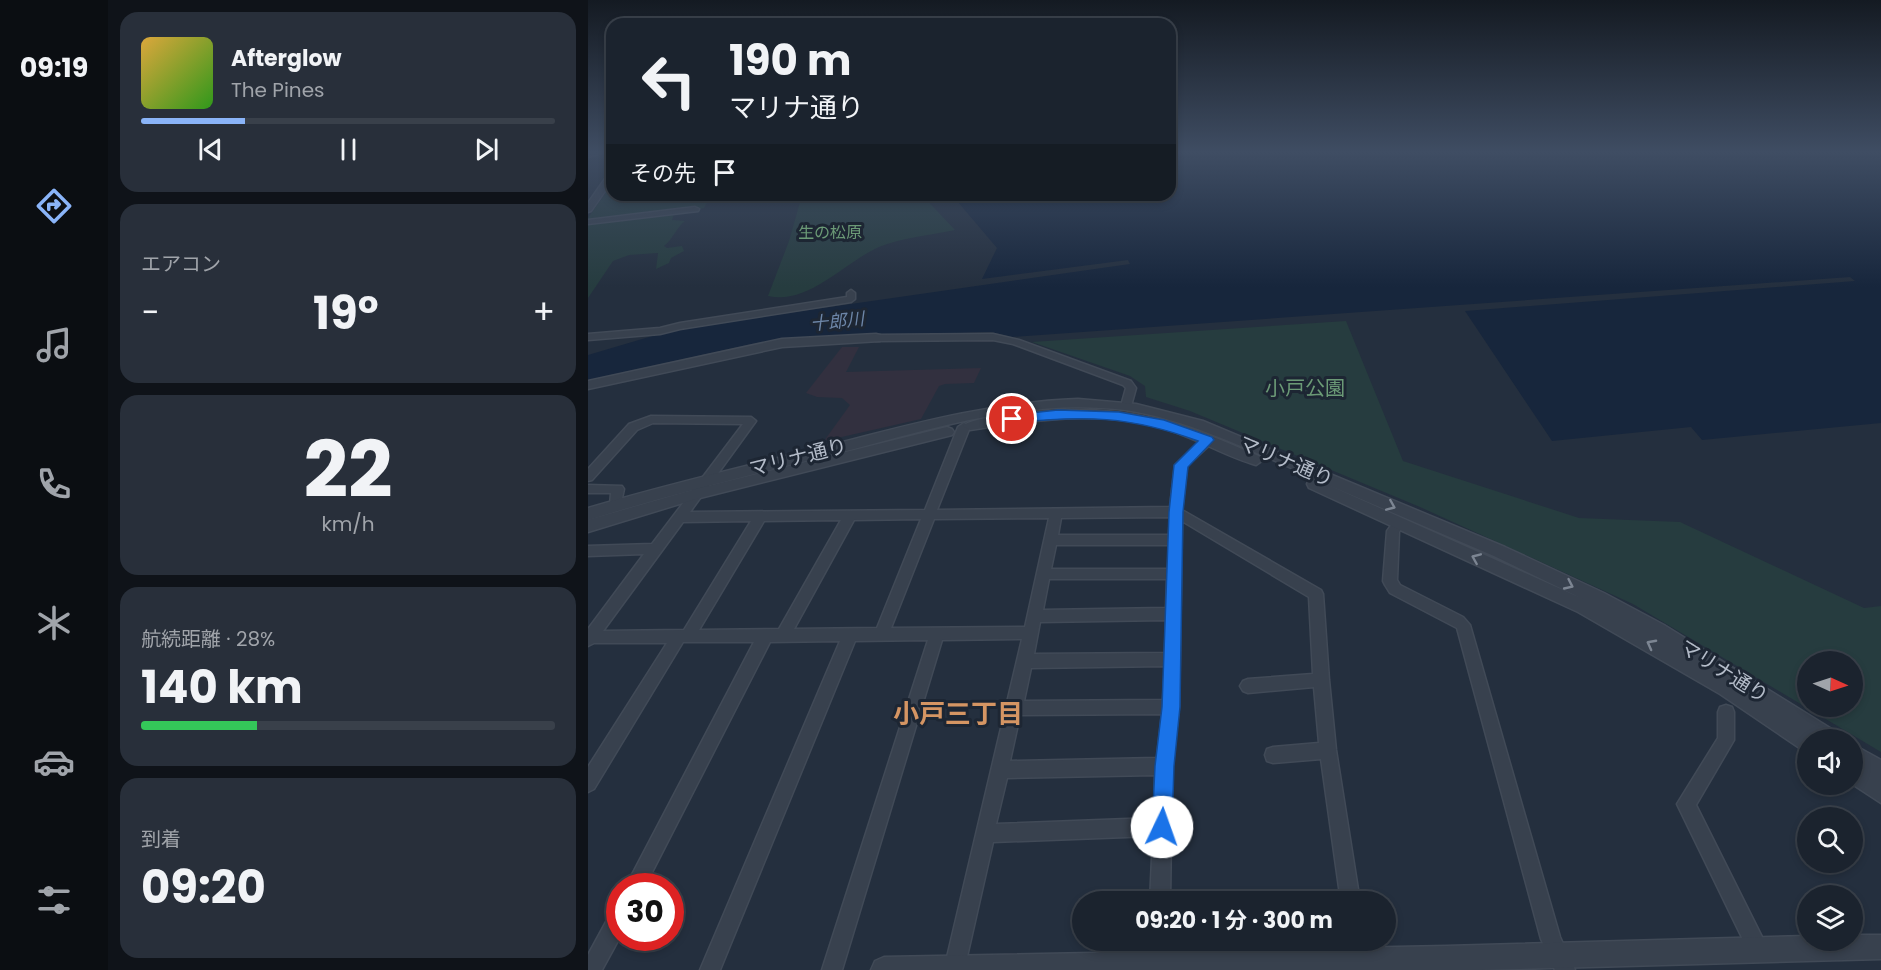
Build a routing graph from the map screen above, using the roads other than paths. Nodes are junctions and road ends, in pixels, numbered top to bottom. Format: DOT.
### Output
graph roads {
  1 [pos="695,209"];
  2 [pos="588,222"];
  3 [pos="851,293"];
  4 [pos="588,337"];
  5 [pos="876,338"];
  6 [pos="588,385"];
  7 [pos="1126,406"];
  8 [pos="964,427"];
  9 [pos="1208,440"];
  10 [pos="588,477"];
  11 [pos="708,479"];
  12 [pos="588,489"];
  13 [pos="696,494"];
  14 [pos="616,505"];
  15 [pos="1176,512"];
  16 [pos="588,514"];
  17 [pos="1056,514"];
  18 [pos="928,516"];
  19 [pos="678,517"];
  20 [pos="760,517"];
  21 [pos="849,517"];
  22 [pos="1398,524"];
  23 [pos="588,526"];
  24 [pos="1050,540"];
  25 [pos="1175,540"];
  26 [pos="655,549"];
  27 [pos="588,551"];
  28 [pos="1043,574"];
  29 [pos="1174,574"];
  30 [pos="1174,614"];
  31 [pos="1035,616"];
  32 [pos="1030,633"];
  33 [pos="938,634"];
  34 [pos="850,635"];
  35 [pos="881,635"];
  36 [pos="683,636"];
  37 [pos="765,636"];
  38 [pos="783,636"];
  39 [pos="589,639"];
  40 [pos="1172,659"];
  41 [pos="1025,662"];
  42 [pos="1321,680"];
  43 [pos="1248,686"];
  44 [pos="1171,707"];
  45 [pos="1014,708"];
  46 [pos="1726,712"];
  47 [pos="1814,729"];
  48 [pos="1797,735"];
  49 [pos="1328,750"];
  50 [pos="1274,754"];
  51 [pos="1863,761"];
  52 [pos="1164,766"];
  53 [pos="1000,770"];
  54 [pos="1881,772"];
  55 [pos="1863,780"];
  56 [pos="588,783"];
  57 [pos="1881,792"];
  58 [pos="1162,827"];
  59 [pos="986,833"];
  60 [pos="642,873"];
  61 [pos="1160,891"];
  62 [pos="1349,891"];
  63 [pos="606,942"];
  64 [pos="1881,947"];
  65 [pos="1758,950"];
  66 [pos="1356,951"];
  67 [pos="1364,951"];
  68 [pos="1159,952"];
  69 [pos="1562,962"];
  70 [pos="1327,965"];
  71 [pos="1448,965"];
  72 [pos="1207,966"];
  73 [pos="1084,968"];
  74 [pos="954,969"];
  75 [pos="591,970"];
  76 [pos="710,970"];
  77 [pos="832,970"];
  78 [pos="885,970"];
  1 -- 2 [label="street"];
  3 -- 4 [label="street"];
  5 -- 6 [label="street"];
  5 -- 7 [label="street"];
  7 -- 11 [label="street, マリナ通り"];
  7 -- 47 [label="street, マリナ通り, one-way"];
  8 -- 9 [label="street, マリナ通り"];
  8 -- 13 [label="street, マリナ通り"];
  8 -- 18 [label="street"];
  9 -- 15 [label="street"];
  9 -- 22 [label="street, マリナ通り"];
  10 -- 11 [label="street"];
  11 -- 13 [label="street"];
  11 -- 14 [label="street, マリナ通り"];
  12 -- 14 [label="street"];
  13 -- 19 [label="street"];
  13 -- 23 [label="street, マリナ通り"];
  14 -- 16 [label="street, マリナ通り"];
  15 -- 17 [label="street"];
  15 -- 25 [label="street"];
  15 -- 42 [label="street"];
  17 -- 18 [label="street"];
  17 -- 24 [label="street"];
  18 -- 21 [label="street"];
  18 -- 35 [label="street"];
  19 -- 20 [label="street"];
  19 -- 26 [label="street"];
  20 -- 21 [label="street"];
  20 -- 36 [label="street"];
  21 -- 38 [label="street"];
  48 -- 22 [label="street, マリナ通り, one-way"];
  22 -- 69 [label="street"];
  24 -- 25 [label="street"];
  24 -- 28 [label="street"];
  25 -- 29 [label="street"];
  26 -- 27 [label="street"];
  26 -- 39 [label="street"];
  28 -- 29 [label="street"];
  28 -- 31 [label="street"];
  29 -- 30 [label="street"];
  30 -- 31 [label="street"];
  30 -- 40 [label="street"];
  31 -- 32 [label="street"];
  32 -- 33 [label="street"];
  32 -- 41 [label="street"];
  33 -- 35 [label="street"];
  33 -- 77 [label="street"];
  34 -- 35 [label="street"];
  34 -- 38 [label="street"];
  34 -- 76 [label="street"];
  36 -- 37 [label="street"];
  36 -- 39 [label="street"];
  36 -- 56 [label="street"];
  37 -- 38 [label="street"];
  37 -- 60 [label="street"];
  40 -- 41 [label="street"];
  40 -- 44 [label="street"];
  41 -- 45 [label="street"];
  42 -- 43 [label="street"];
  42 -- 49 [label="street"];
  44 -- 45 [label="street"];
  44 -- 52 [label="street"];
  45 -- 53 [label="street"];
  46 -- 65 [label="street"];
  49 -- 50 [label="street"];
  49 -- 62 [label="street"];
  51 -- 54 [label="street"];
  52 -- 53 [label="street"];
  52 -- 58 [label="street"];
  53 -- 59 [label="street"];
  55 -- 57 [label="street"];
  58 -- 59 [label="street"];
  58 -- 61 [label="street"];
  59 -- 74 [label="street"];
  63 -- 75 [label="street"];
  64 -- 65 [label="street"];
  65 -- 69 [label="street"];
  66 -- 70 [label="street"];
  67 -- 71 [label="street"];
  68 -- 72 [label="street"];
  68 -- 73 [label="street"];
  69 -- 71 [label="street"];
  70 -- 72 [label="street"];
  73 -- 74 [label="street"];
  74 -- 78 [label="street"];
}
